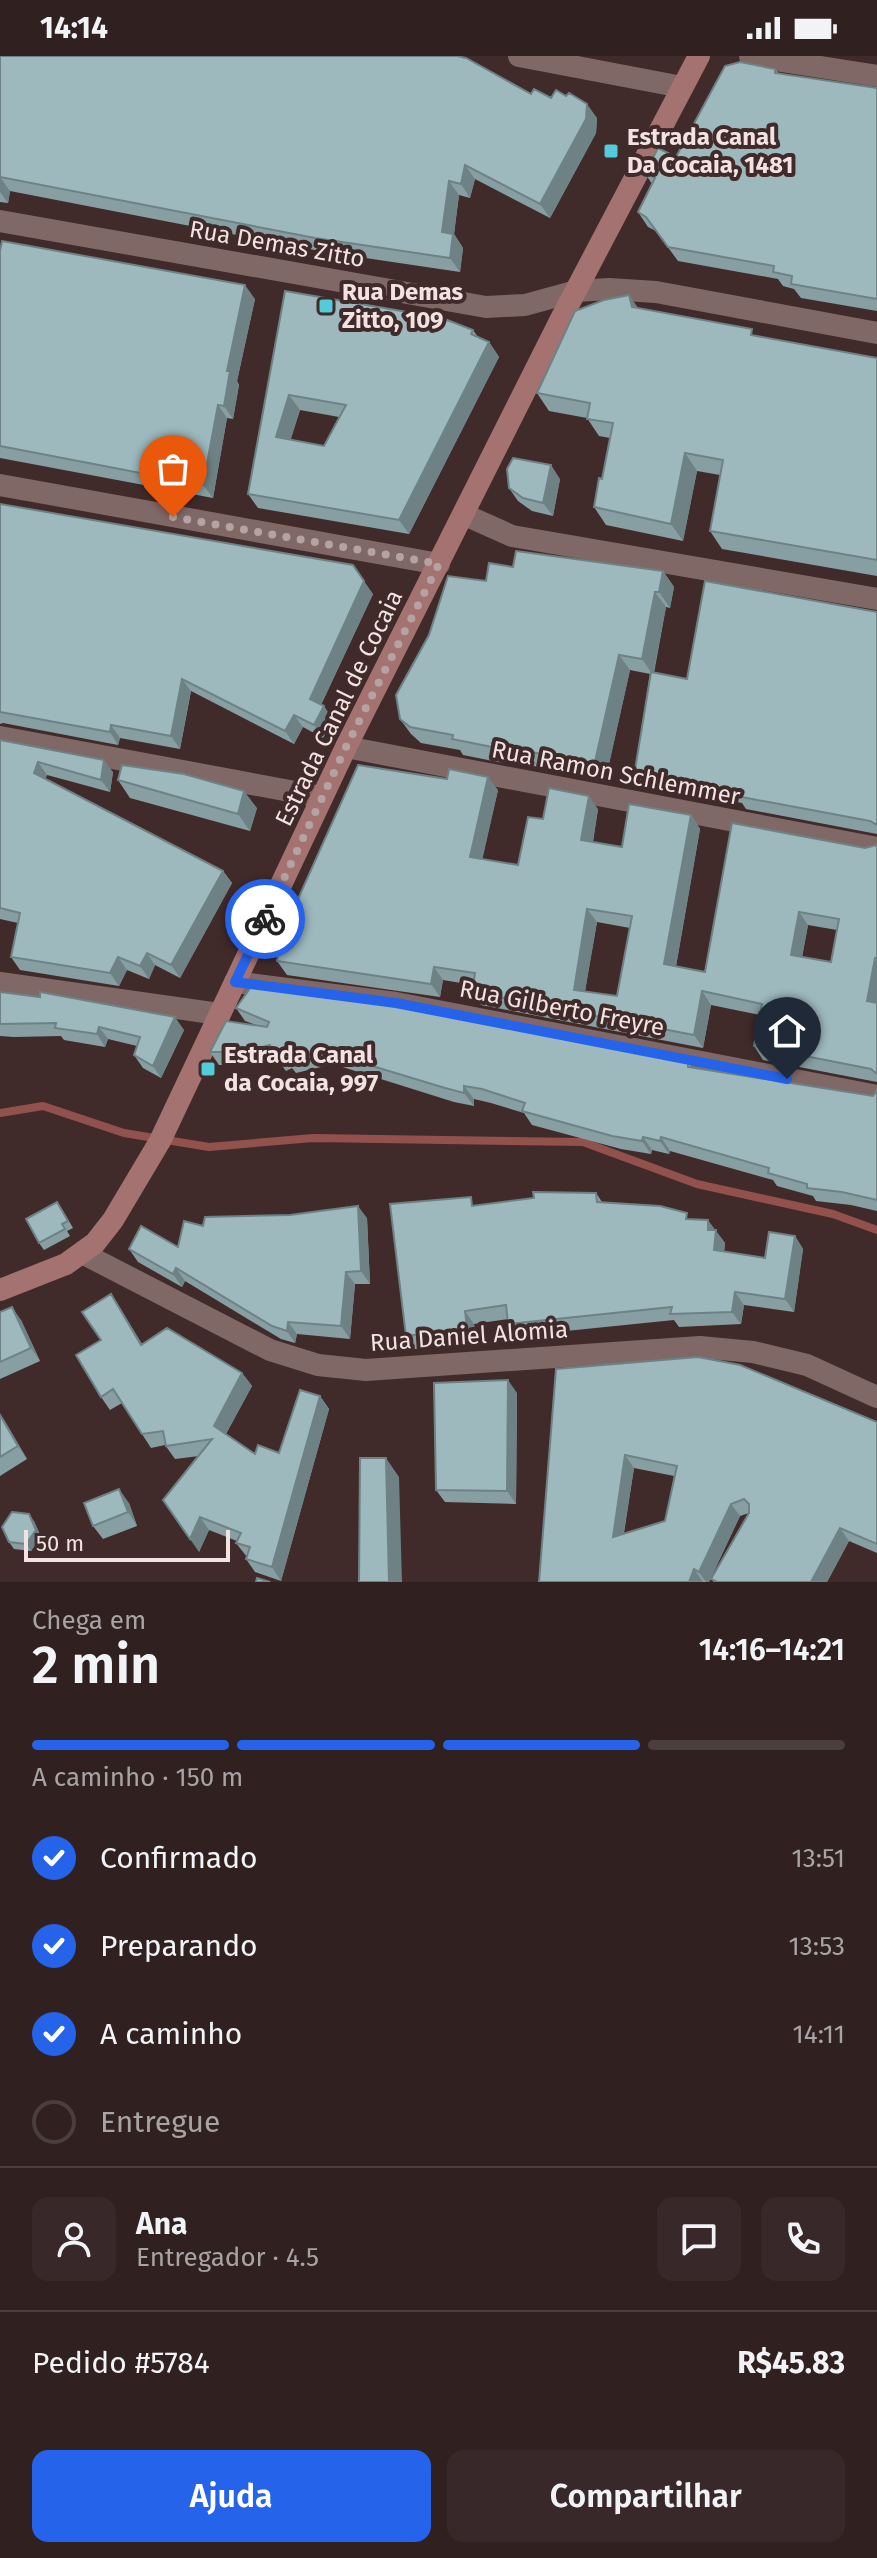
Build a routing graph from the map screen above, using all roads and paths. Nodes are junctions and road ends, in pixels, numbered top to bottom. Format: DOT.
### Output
graph roads {
  1 [pos="519,56"];
  2 [pos="699,56"];
  3 [pos="750,56"];
  4 [pos="877,76"];
  5 [pos="682,87"];
  6 [pos="0,221"];
  7 [pos="576,291"];
  8 [pos="877,333"];
  9 [pos="0,485"];
  10 [pos="465,515"];
  11 [pos="439,564"];
  12 [pos="877,599"];
  13 [pos="0,737"];
  14 [pos="346,747"];
  15 [pos="322,797"];
  16 [pos="877,848"];
  17 [pos="235,982"];
  18 [pos="0,983"];
  19 [pos="219,1014"];
  20 [pos="877,1096"];
  21 [pos="82,1253"];
  22 [pos="0,1290"];
  23 [pos="877,1397"];
  1 -- 5 [label="street"];
  2 -- 5 [label="main road, Estrada Canal de Cocaia"];
  3 -- 4 [label="street"];
  5 -- 7 [label="main road, Estrada Canal de Cocaia"];
  6 -- 7 [label="street, Rua Demas Zitto"];
  7 -- 8 [label="street, Rua Demas Zitto"];
  7 -- 10 [label="main road, Estrada Canal de Cocaia"];
  9 -- 11 [label="street"];
  10 -- 11 [label="main road, Estrada Canal de Cocaia"];
  10 -- 12 [label="street"];
  11 -- 14 [label="main road, Estrada Canal de Cocaia"];
  13 -- 15 [label="street"];
  14 -- 15 [label="main road, Estrada Canal de Cocaia"];
  14 -- 16 [label="street, Rua Ramon Schlemmer"];
  15 -- 17 [label="main road, Estrada Canal de Cocaia"];
  17 -- 19 [label="main road, Estrada Canal de Cocaia"];
  17 -- 20 [label="street, Rua Gilberto Freyre"];
  18 -- 19 [label="street"];
  19 -- 21 [label="main road, Estrada Canal de Cocaia"];
  21 -- 22 [label="main road, Estrada Canal de Cocaia"];
  21 -- 23 [label="street, Rua Daniel Alomia"];
}
